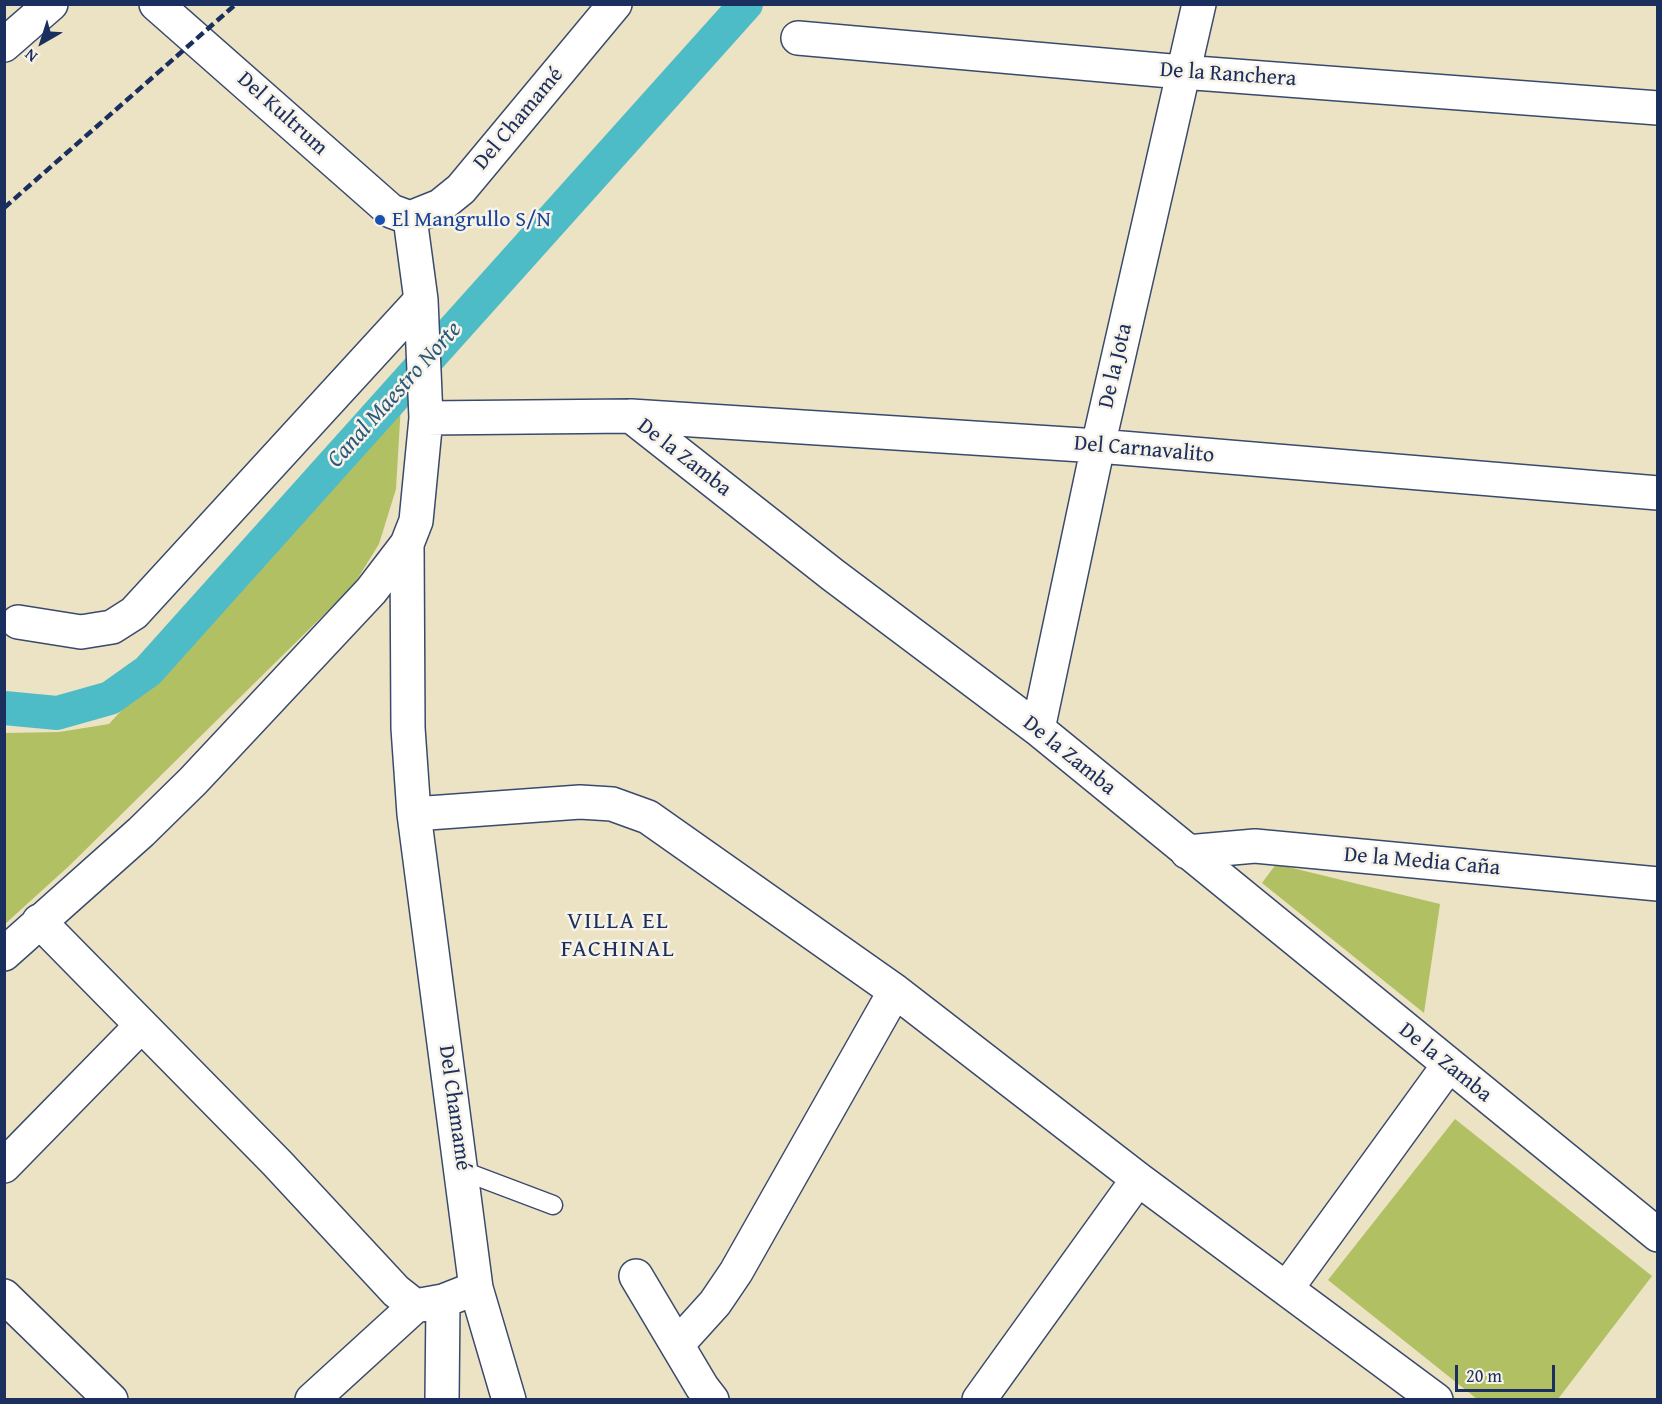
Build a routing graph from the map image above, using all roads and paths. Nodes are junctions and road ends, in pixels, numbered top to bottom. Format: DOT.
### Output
graph roads {
  1 [pos="51,4"];
  2 [pos="156,4"];
  3 [pos="615,4"];
  4 [pos="1199,4"];
  5 [pos="798,38"];
  6 [pos="4,45"];
  7 [pos="1182,72"];
  8 [pos="1658,108"];
  9 [pos="410,218"];
  10 [pos="422,313"];
  11 [pos="631,416"];
  12 [pos="426,418"];
  13 [pos="1098,446"];
  14 [pos="1658,493"];
  15 [pos="408,544"];
  16 [pos="18,622"];
  17 [pos="1038,729"];
  18 [pos="414,814"];
  19 [pos="1187,852"];
  20 [pos="1658,884"];
  21 [pos="39,921"];
  22 [pos="4,954"];
  23 [pos="895,991"];
  24 [pos="140,1027"];
  25 [pos="1448,1066"];
  26 [pos="4,1166"];
  27 [pos="463,1171"];
  28 [pos="1138,1179"];
  29 [pos="553,1204"];
  30 [pos="1658,1235"];
  31 [pos="636,1276"];
  32 [pos="476,1288"];
  33 [pos="1287,1288"];
  34 [pos="4,1296"];
  35 [pos="429,1303"];
  36 [pos="677,1345"];
  37 [pos="111,1400"];
  38 [pos="312,1400"];
  39 [pos="442,1400"];
  40 [pos="509,1400"];
  41 [pos="712,1400"];
  42 [pos="979,1400"];
  43 [pos="1436,1400"];
  1 -- 6 [label="street"];
  2 -- 9 [label="street, Del Kultrum"];
  3 -- 9 [label="street, Del Chamamé"];
  4 -- 7 [label="street, De la Jota"];
  5 -- 7 [label="street, De la Ranchera"];
  7 -- 8 [label="street, De la Ranchera"];
  7 -- 13 [label="street, De la Jota"];
  9 -- 10 [label="street"];
  10 -- 12 [label="street"];
  10 -- 16 [label="street"];
  11 -- 12 [label="street, De la Zamba"];
  11 -- 13 [label="street, Del Carnavalito"];
  11 -- 17 [label="street, De la Zamba"];
  12 -- 15 [label="street"];
  13 -- 14 [label="street, Del Carnavalito"];
  13 -- 17 [label="street, De la Jota"];
  15 -- 18 [label="street, Del Chamamé"];
  15 -- 21 [label="street"];
  17 -- 19 [label="street, De la Zamba"];
  18 -- 23 [label="street"];
  18 -- 27 [label="street, Del Chamamé"];
  19 -- 20 [label="street, De la Media Caña"];
  19 -- 25 [label="street, De la Zamba"];
  21 -- 22 [label="street"];
  21 -- 24 [label="street"];
  23 -- 28 [label="street"];
  23 -- 36 [label="street"];
  24 -- 26 [label="street"];
  24 -- 35 [label="street"];
  25 -- 30 [label="street, De la Zamba"];
  25 -- 33 [label="street"];
  27 -- 29 [label="lane"];
  27 -- 32 [label="street, Del Chamamé"];
  28 -- 33 [label="street"];
  28 -- 42 [label="street"];
  31 -- 36 [label="street"];
  32 -- 35 [label="street"];
  32 -- 40 [label="street, Del Chamamé"];
  33 -- 43 [label="street"];
  34 -- 37 [label="street"];
  35 -- 38 [label="street"];
  35 -- 39 [label="street"];
  36 -- 41 [label="street"];
}
